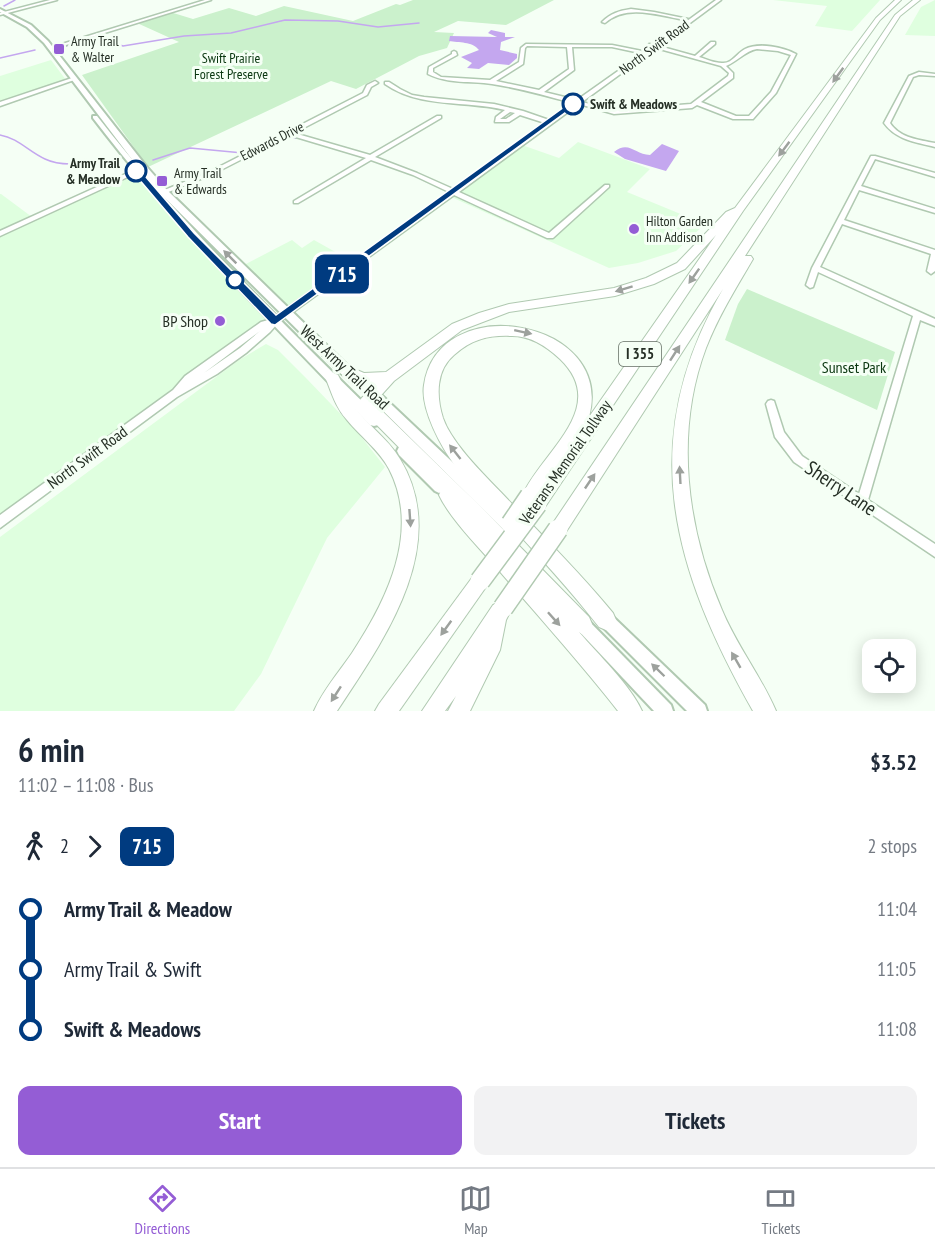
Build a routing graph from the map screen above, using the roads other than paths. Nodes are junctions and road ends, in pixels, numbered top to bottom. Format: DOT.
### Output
graph roads {
  1 [pos="53,0"];
  2 [pos="208,0"];
  3 [pos="713,0"];
  4 [pos="719,0"];
  5 [pos="898,0"];
  6 [pos="917,0"];
  7 [pos="924,0"];
  8 [pos="2,13"];
  9 [pos="689,19"];
  10 [pos="604,22"];
  11 [pos="884,36"];
  12 [pos="713,43"];
  13 [pos="569,45"];
  14 [pos="653,46"];
  15 [pos="43,47"];
  16 [pos="51,48"];
  17 [pos="454,52"];
  18 [pos="640,52"];
  19 [pos="696,57"];
  20 [pos="723,65"];
  21 [pos="935,75"];
  22 [pos="71,79"];
  23 [pos="491,82"];
  24 [pos="540,92"];
  25 [pos="589,93"];
  26 [pos="576,102"];
  27 [pos="698,103"];
  28 [pos="0,104"];
  29 [pos="510,110"];
  30 [pos="520,112"];
  31 [pos="439,117"];
  32 [pos="548,122"];
  33 [pos="288,133"];
  34 [pos="935,146"];
  35 [pos="371,158"];
  36 [pos="800,162"];
  37 [pos="140,169"];
  38 [pos="935,175"];
  39 [pos="607,186"];
  40 [pos="857,187"];
  41 [pos="164,192"];
  42 [pos="452,192"];
  43 [pos="296,202"];
  44 [pos="739,210"];
  45 [pos="935,211"];
  46 [pos="840,221"];
  47 [pos="0,234"];
  48 [pos="935,254"];
  49 [pos="816,268"];
  50 [pos="931,271"];
  51 [pos="810,285"];
  52 [pos="287,313"];
  53 [pos="918,314"];
  54 [pos="275,321"];
  55 [pos="935,323"];
  56 [pos="339,374"];
  57 [pos="389,377"];
  58 [pos="372,393"];
  59 [pos="771,404"];
  60 [pos="447,495"];
  61 [pos="533,500"];
  62 [pos="862,502"];
  63 [pos="0,522"];
  64 [pos="935,551"];
  65 [pos="502,610"];
  66 [pos="606,621"];
  67 [pos="582,624"];
  68 [pos="325,711"];
  69 [pos="386,711"];
  70 [pos="434,711"];
  71 [pos="459,711"];
  72 [pos="631,711"];
  73 [pos="665,711"];
  74 [pos="699,711"];
  75 [pos="765,711"];
  1 -- 8 [label="street"];
  2 -- 16 [label="street"];
  3 -- 9 [label="street, North Swift Road"];
  4 -- 9 [label="street, North Swift Road"];
  5 -- 44 [label="highway, I 355, one-way"];
  6 -- 11 [label="highway, I 355"];
  7 -- 11 [label="highway"];
  8 -- 15 [label="main road, West Army Trail Road"];
  8 -- 16 [label="main road, West Army Trail Road"];
  9 -- 10 [label="street"];
  9 -- 14 [label="street, North Swift Road"];
  11 -- 36 [label="highway, I 355"];
  12 -- 19 [label="street"];
  13 -- 18 [label="street"];
  13 -- 23 [label="street"];
  13 -- 24 [label="street"];
  14 -- 18 [label="street, North Swift Road"];
  14 -- 19 [label="street"];
  14 -- 25 [label="street, North Swift Road"];
  15 -- 16 [label="main road"];
  15 -- 22 [label="main road, West Army Trail Road"];
  16 -- 22 [label="main road, West Army Trail Road"];
  17 -- 23 [label="street"];
  18 -- 25 [label="street, North Swift Road"];
  19 -- 20 [label="street"];
  20 -- 27 [label="street"];
  20 -- 27 [label="street"];
  21 -- 34 [label="street"];
  22 -- 28 [label="street"];
  22 -- 37 [label="main road, West Army Trail Road"];
  23 -- 24 [label="street"];
  24 -- 26 [label="street"];
  25 -- 26 [label="street, North Swift Road"];
  26 -- 27 [label="street"];
  26 -- 32 [label="street, North Swift Road"];
  29 -- 30 [label="street"];
  29 -- 30 [label="street"];
  29 -- 33 [label="street, Edwards Drive"];
  30 -- 32 [label="street"];
  31 -- 35 [label="street"];
  32 -- 42 [label="street, North Swift Road"];
  33 -- 35 [label="street"];
  33 -- 41 [label="street, Edwards Drive"];
  35 -- 42 [label="street"];
  35 -- 43 [label="street"];
  65 -- 36 [label="highway, I 355, one-way, bridge"];
  75 -- 36 [label="highway, one-way"];
  37 -- 41 [label="main road, West Army Trail Road"];
  37 -- 47 [label="street"];
  37 -- 54 [label="main road, West Army Trail Road"];
  38 -- 40 [label="street"];
  39 -- 42 [label="street"];
  40 -- 45 [label="street"];
  40 -- 46 [label="street"];
  52 -- 41 [label="main road, West Army Trail Road, one-way"];
  42 -- 52 [label="street, North Swift Road"];
  44 -- 57 [label="highway, one-way"];
  44 -- 61 [label="highway, Veterans Memorial Tollway / I 355, one-way"];
  46 -- 48 [label="street"];
  46 -- 49 [label="street"];
  48 -- 50 [label="street"];
  49 -- 51 [label="street"];
  49 -- 53 [label="street"];
  52 -- 54 [label="street, North Swift Road"];
  52 -- 56 [label="main road, West Army Trail Road"];
  53 -- 55 [label="street"];
  53 -- 62 [label="street"];
  54 -- 56 [label="main road, West Army Trail Road"];
  54 -- 63 [label="street, North Swift Road"];
  56 -- 57 [label="highway"];
  56 -- 58 [label="main road, West Army Trail Road"];
  56 -- 60 [label="main road, West Army Trail Road"];
  56 -- 68 [label="highway, one-way"];
  57 -- 58 [label="highway"];
  58 -- 66 [label="main road, West Army Trail Road"];
  58 -- 67 [label="highway"];
  59 -- 62 [label="street, Sherry Lane"];
  60 -- 67 [label="main road, West Army Trail Road"];
  60 -- 72 [label="highway, one-way"];
  66 -- 61 [label="highway, one-way"];
  61 -- 69 [label="highway, Veterans Memorial Tollway / I 355, one-way, bridge"];
  62 -- 64 [label="street, Sherry Lane"];
  65 -- 70 [label="highway, I 355"];
  65 -- 71 [label="highway"];
  74 -- 66 [label="main road, West Army Trail Road, one-way"];
  67 -- 73 [label="main road, West Army Trail Road"];
}
